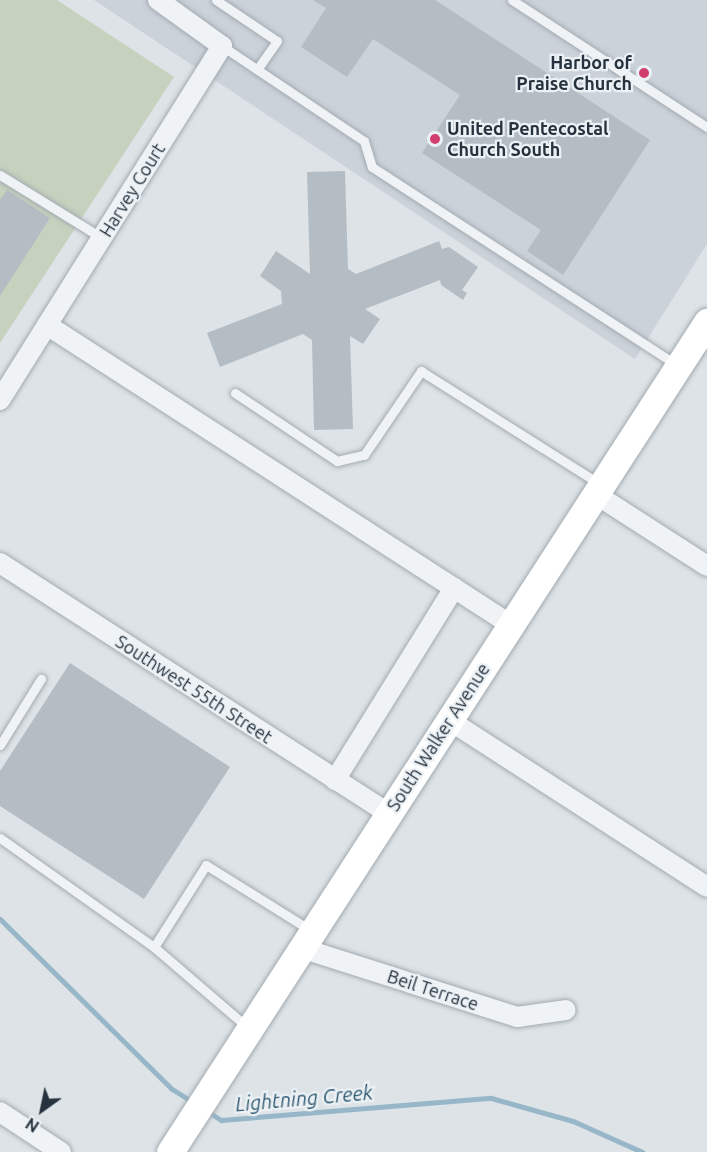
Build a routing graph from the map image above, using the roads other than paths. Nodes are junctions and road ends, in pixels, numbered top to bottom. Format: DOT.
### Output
graph roads {
  1 [pos="158,0"];
  2 [pos="216,0"];
  3 [pos="510,1"];
  4 [pos="222,46"];
  5 [pos="257,70"];
  6 [pos="707,127"];
  7 [pos="0,175"];
  8 [pos="102,238"];
  9 [pos="707,322"];
  10 [pos="47,325"];
  11 [pos="679,366"];
  12 [pos="235,393"];
  13 [pos="0,400"];
  14 [pos="599,490"];
  15 [pos="0,563"];
  16 [pos="707,566"];
  17 [pos="454,588"];
  18 [pos="511,625"];
  19 [pos="41,679"];
  20 [pos="449,720"];
  21 [pos="0,745"];
  22 [pos="335,780"];
  23 [pos="388,814"];
  24 [pos="0,838"];
  25 [pos="707,887"];
  26 [pos="307,940"];
  27 [pos="154,947"];
  28 [pos="566,1010"];
  29 [pos="249,1029"];
  30 [pos="0,1112"];
  31 [pos="61,1152"];
  32 [pos="170,1152"];
  1 -- 4 [label="street"];
  2 -- 5 [label="lane"];
  3 -- 6 [label="lane"];
  4 -- 5 [label="lane"];
  4 -- 8 [label="street, Harvey Court"];
  5 -- 11 [label="lane"];
  7 -- 8 [label="lane"];
  8 -- 10 [label="street, Harvey Court"];
  9 -- 11 [label="main road, South Walker Avenue"];
  10 -- 13 [label="street, Harvey Court"];
  10 -- 17 [label="street"];
  11 -- 14 [label="main road, South Walker Avenue"];
  12 -- 14 [label="lane"];
  14 -- 16 [label="street"];
  14 -- 18 [label="main road, South Walker Avenue"];
  15 -- 22 [label="street, Southwest 55th Street"];
  17 -- 18 [label="street"];
  17 -- 22 [label="street"];
  18 -- 20 [label="main road, South Walker Avenue"];
  19 -- 21 [label="lane"];
  20 -- 23 [label="main road, South Walker Avenue"];
  20 -- 25 [label="street"];
  22 -- 23 [label="street, Southwest 55th Street"];
  23 -- 26 [label="main road, South Walker Avenue"];
  24 -- 27 [label="lane"];
  26 -- 27 [label="lane"];
  26 -- 28 [label="street, Beil Terrace"];
  26 -- 29 [label="main road, South Walker Avenue"];
  27 -- 29 [label="lane"];
  29 -- 32 [label="main road, South Walker Avenue"];
  30 -- 31 [label="street"];
}
